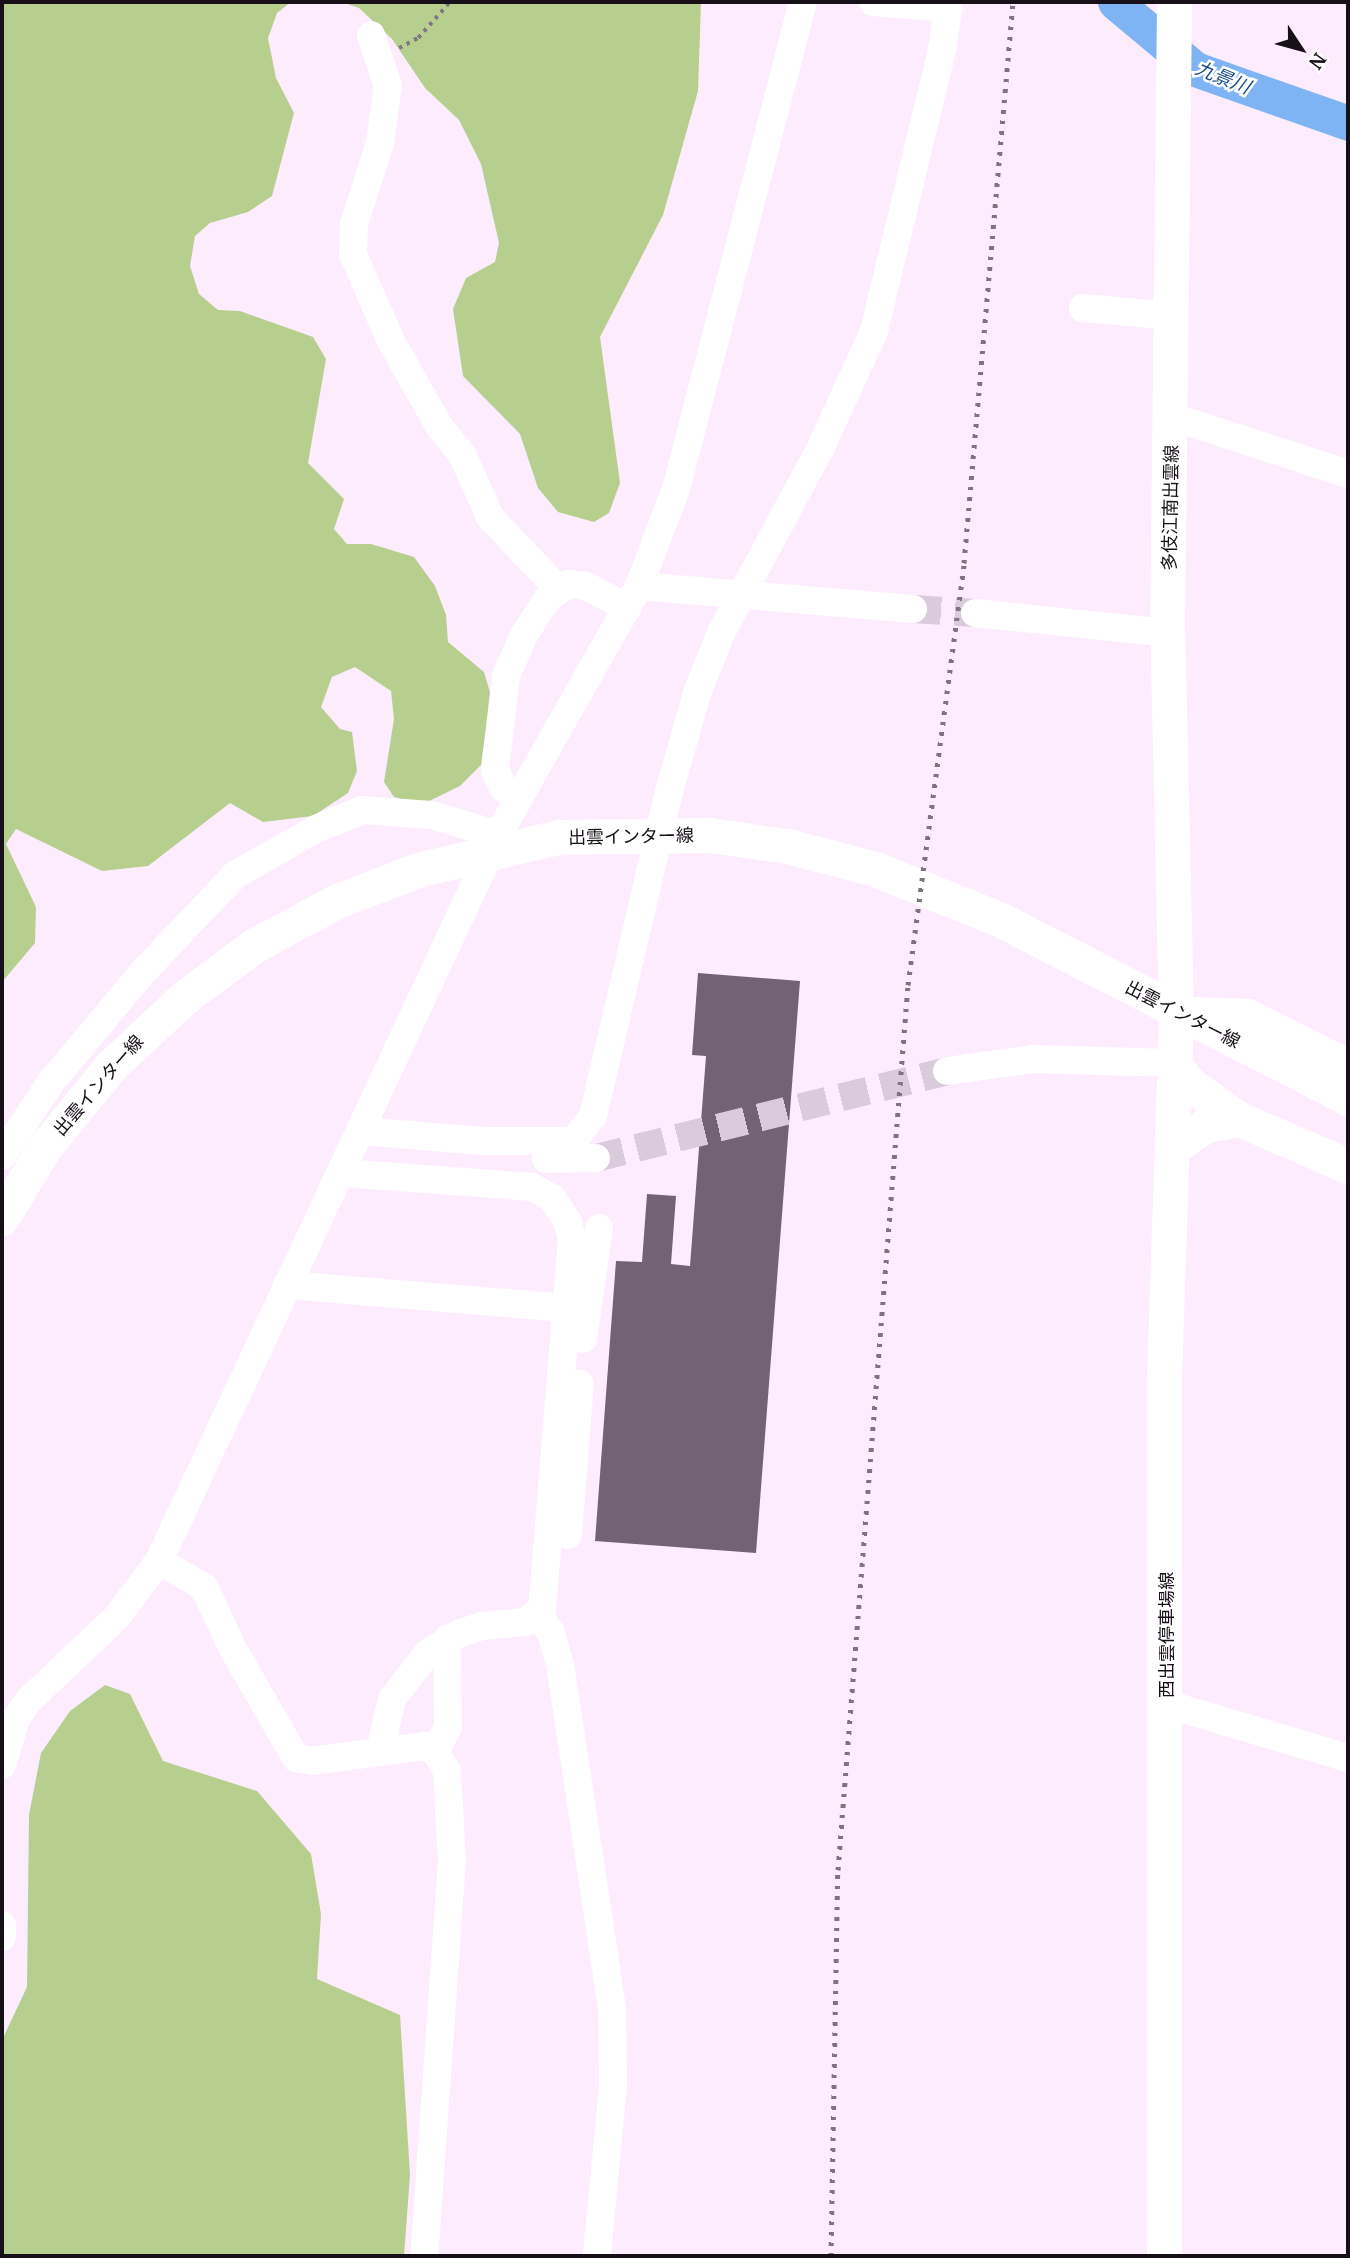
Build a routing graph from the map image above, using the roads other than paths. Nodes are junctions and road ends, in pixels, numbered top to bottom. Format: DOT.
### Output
graph roads {
  1 [pos="803,2"];
  2 [pos="873,2"];
  3 [pos="1174,2"];
  4 [pos="949,5"];
  5 [pos="376,44"];
  6 [pos="1083,308"];
  7 [pos="1172,316"];
  8 [pos="1173,417"];
  9 [pos="1348,474"];
  10 [pos="558,589"];
  11 [pos="742,595"];
  12 [pos="634,597"];
  13 [pos="913,609"];
  14 [pos="975,614"];
  15 [pos="1167,633"];
  16 [pos="518,797"];
  17 [pos="498,835"];
  18 [pos="1176,1015"];
  19 [pos="1172,1063"];
  20 [pos="1348,1066"];
  21 [pos="947,1071"];
  22 [pos="1348,1098"];
  23 [pos="1239,1119"];
  24 [pos="358,1138"];
  25 [pos="1172,1148"];
  26 [pos="2,1156"];
  27 [pos="596,1157"];
  28 [pos="1348,1166"];
  29 [pos="342,1173"];
  30 [pos="2,1218"];
  31 [pos="598,1228"];
  32 [pos="287,1285"];
  33 [pos="567,1308"];
  34 [pos="159,1561"];
  35 [pos="545,1624"];
  36 [pos="447,1639"];
  37 [pos="1166,1704"];
  38 [pos="380,1751"];
  39 [pos="435,1751"];
  40 [pos="1348,1758"];
  41 [pos="2,1765"];
  42 [pos="2,1925"];
  43 [pos="2,1937"];
  44 [pos="424,2256"];
  45 [pos="597,2256"];
  46 [pos="1164,2256"];
  1 -- 12 [label="street"];
  2 -- 4 [label="street"];
  3 -- 7 [label="main road, 多伎江南出雲線"];
  4 -- 11 [label="street"];
  5 -- 10 [label="street"];
  6 -- 7 [label="street"];
  7 -- 8 [label="main road, 多伎江南出雲線"];
  8 -- 9 [label="street"];
  8 -- 15 [label="main road, 多伎江南出雲線"];
  10 -- 12 [label="street"];
  10 -- 16 [label="street"];
  11 -- 12 [label="street"];
  11 -- 13 [label="street"];
  11 -- 24 [label="street"];
  12 -- 16 [label="street"];
  14 -- 15 [label="street"];
  15 -- 18 [label="main road, 多伎江南出雲線"];
  16 -- 17 [label="street"];
  17 -- 24 [label="street"];
  17 -- 26 [label="street"];
  18 -- 19 [label="main road, 西出雲停車場線"];
  18 -- 20 [label="main road"];
  19 -- 21 [label="street"];
  19 -- 23 [label="main road"];
  19 -- 25 [label="main road, 西出雲停車場線"];
  22 -- 30 [label="main road, 出雲インター線"];
  23 -- 25 [label="main road"];
  23 -- 28 [label="main road"];
  24 -- 27 [label="street"];
  24 -- 29 [label="street"];
  25 -- 37 [label="main road, 西出雲停車場線"];
  29 -- 32 [label="street"];
  29 -- 33 [label="street"];
  31 -- 35 [label="street"];
  32 -- 33 [label="street"];
  32 -- 34 [label="street"];
  33 -- 35 [label="street"];
  34 -- 38 [label="street"];
  34 -- 41 [label="street"];
  35 -- 36 [label="street"];
  35 -- 45 [label="street"];
  36 -- 38 [label="street"];
  36 -- 39 [label="street"];
  37 -- 40 [label="street"];
  37 -- 46 [label="main road, 西出雲停車場線"];
  38 -- 39 [label="street"];
  39 -- 44 [label="street"];
  42 -- 43 [label="street"];
}
